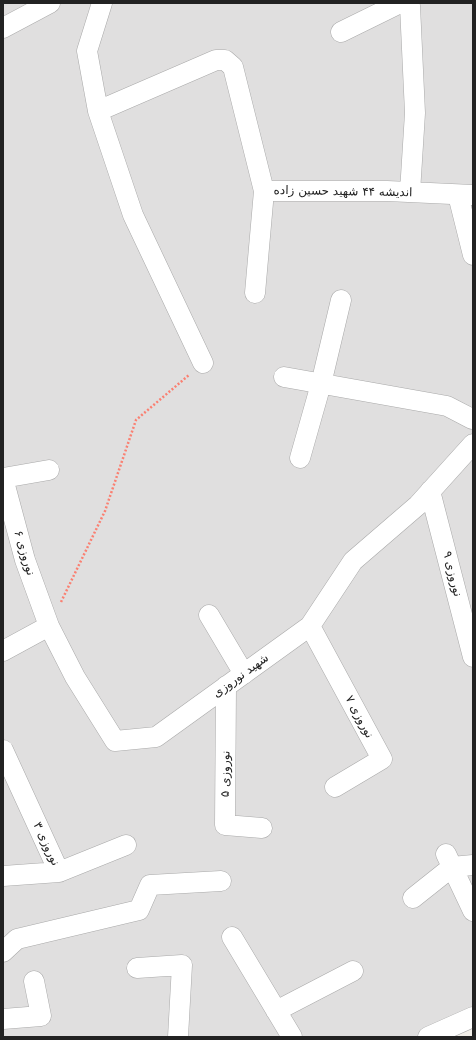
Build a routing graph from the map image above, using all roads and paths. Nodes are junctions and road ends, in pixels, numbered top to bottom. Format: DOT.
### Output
graph roads {
  1 [pos="50,3"];
  2 [pos="102,3"];
  3 [pos="400,3"];
  4 [pos="407,3"];
  5 [pos="3,28"];
  6 [pos="341,32"];
  7 [pos="98,111"];
  8 [pos="264,191"];
  9 [pos="410,192"];
  10 [pos="466,195"];
  11 [pos="473,256"];
  12 [pos="255,293"];
  13 [pos="341,300"];
  14 [pos="203,363"];
  15 [pos="284,377"];
  16 [pos="320,384"];
  17 [pos="473,421"];
  18 [pos="473,444"];
  19 [pos="300,458"];
  20 [pos="49,470"];
  21 [pos="430,491"];
  22 [pos="209,615"];
  23 [pos="49,626"];
  24 [pos="310,626"];
  25 [pos="3,652"];
  26 [pos="473,657"];
  27 [pos="244,674"];
  28 [pos="226,686"];
  29 [pos="3,750"];
  30 [pos="335,787"];
  31 [pos="262,828"];
  32 [pos="126,845"];
  33 [pos="449,861"];
  34 [pos="473,865"];
  35 [pos="59,872"];
  36 [pos="3,876"];
  37 [pos="221,881"];
  38 [pos="413,898"];
  39 [pos="473,911"];
  40 [pos="232,937"];
  41 [pos="3,952"];
  42 [pos="137,968"];
  43 [pos="353,971"];
  44 [pos="34,981"];
  45 [pos="276,1011"];
  46 [pos="473,1017"];
  47 [pos="3,1019"];
  48 [pos="178,1037"];
  49 [pos="292,1037"];
  50 [pos="428,1037"];
  1 -- 5 [label="street"];
  2 -- 7 [label="street"];
  3 -- 6 [label="street"];
  4 -- 9 [label="street"];
  7 -- 8 [label="street, اندیشه ۴۴ شهید حسین زاده"];
  7 -- 14 [label="street"];
  8 -- 9 [label="street, اندیشه ۴۴ شهید حسین زاده"];
  8 -- 12 [label="street"];
  9 -- 10 [label="street, اندیشه ۴۴ شهید حسین زاده"];
  10 -- 11 [label="street"];
  13 -- 16 [label="street"];
  14 -- 23 [label="path"];
  15 -- 16 [label="street"];
  16 -- 17 [label="street"];
  16 -- 19 [label="street"];
  18 -- 21 [label="street, شهید نوروزی"];
  20 -- 23 [label="street, نوروزی ۶"];
  21 -- 24 [label="street, شهید نوروزی"];
  21 -- 26 [label="street, نوروزی ۹"];
  22 -- 27 [label="street"];
  23 -- 25 [label="street"];
  23 -- 28 [label="street, شهید نوروزی"];
  24 -- 27 [label="street, شهید نوروزی"];
  24 -- 30 [label="street, نوروزی ۷"];
  27 -- 28 [label="street, شهید نوروزی"];
  28 -- 31 [label="street, نوروزی ۵"];
  29 -- 35 [label="street, نوروزی ۳"];
  32 -- 35 [label="street, نوروزی ۳"];
  33 -- 34 [label="street"];
  33 -- 38 [label="street"];
  33 -- 39 [label="street"];
  35 -- 36 [label="street"];
  37 -- 41 [label="street"];
  40 -- 45 [label="street"];
  42 -- 48 [label="street"];
  43 -- 45 [label="street"];
  44 -- 47 [label="street"];
  45 -- 49 [label="street"];
  46 -- 50 [label="street"];
}
